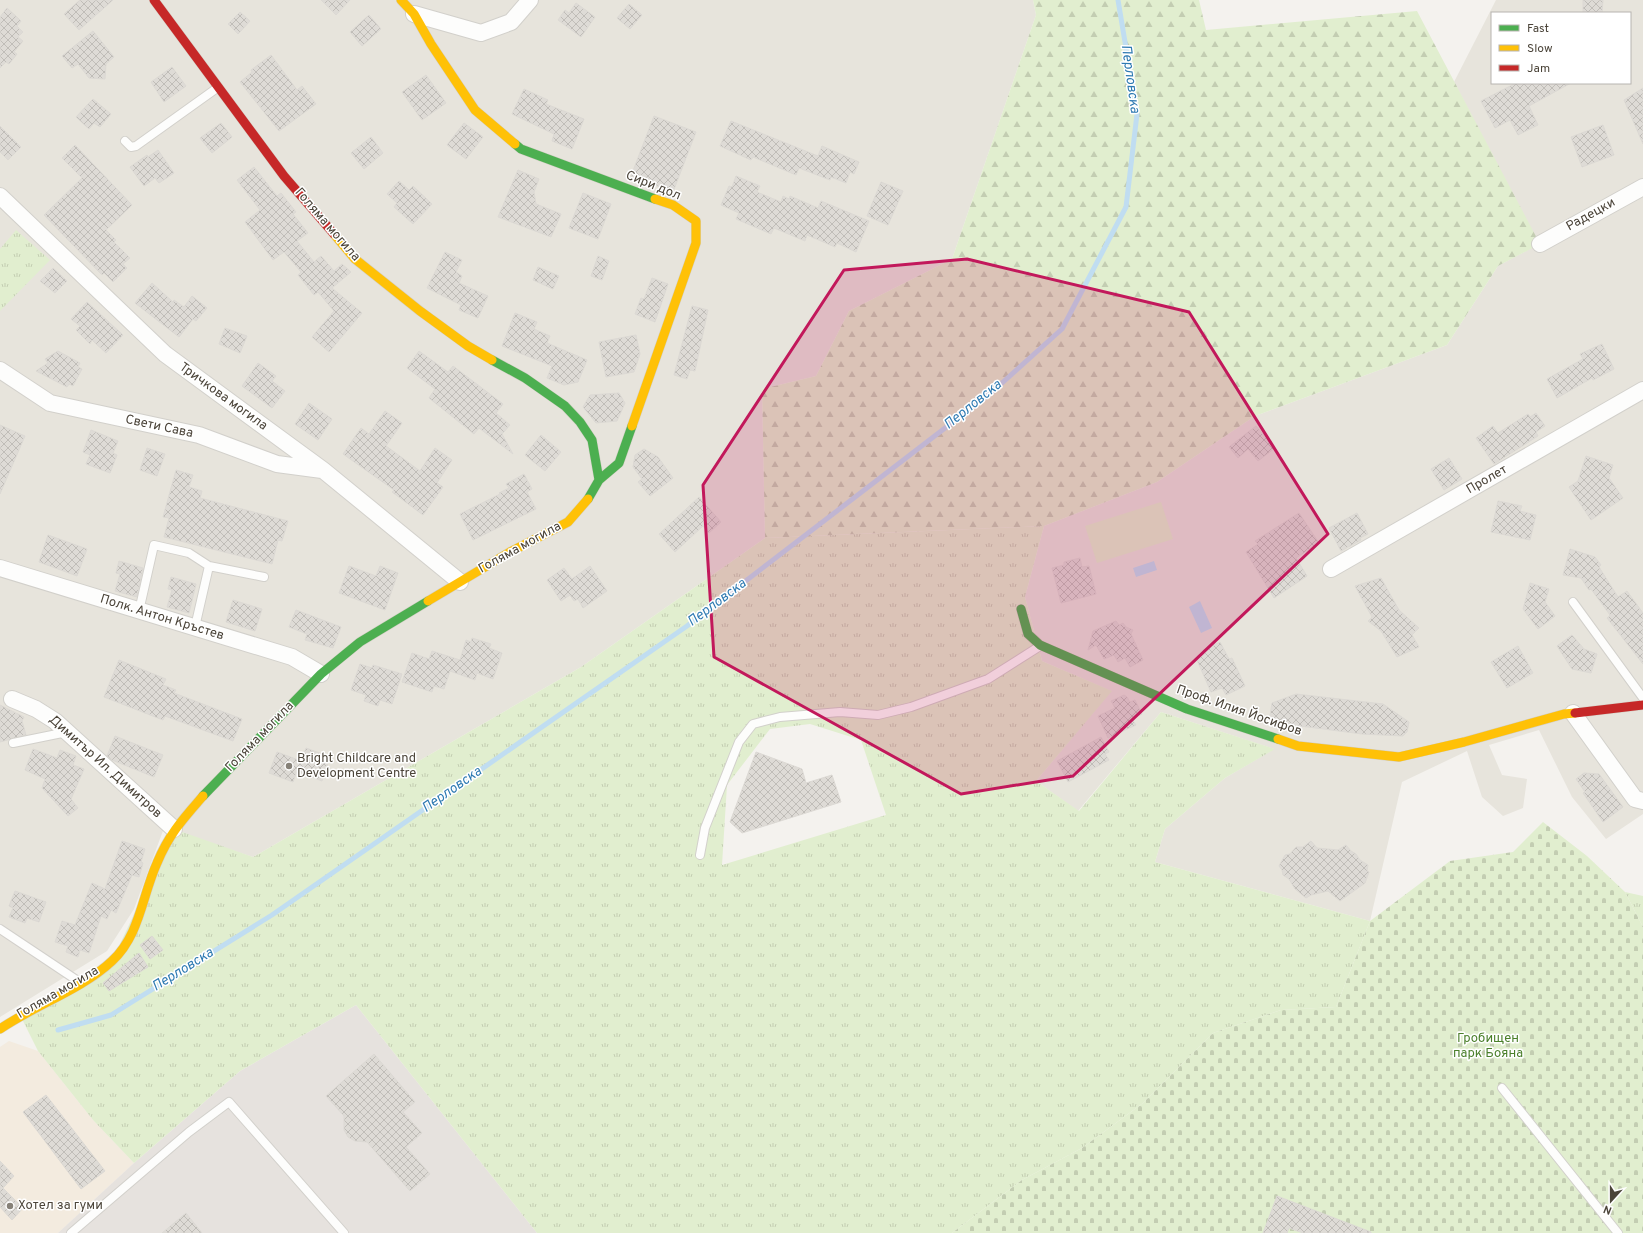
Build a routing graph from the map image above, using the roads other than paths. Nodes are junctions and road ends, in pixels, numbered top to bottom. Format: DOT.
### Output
graph roads {
  1 [pos="154,0"];
  2 [pos="401,0"];
  3 [pos="530,0"];
  4 [pos="414,14"];
  5 [pos="218,88"];
  6 [pos="124,141"];
  7 [pos="1643,187"];
  8 [pos="0,196"];
  9 [pos="1540,244"];
  10 [pos="0,370"];
  11 [pos="1643,390"];
  12 [pos="323,470"];
  13 [pos="599,480"];
  14 [pos="209,566"];
  15 [pos="0,568"];
  16 [pos="1331,569"];
  17 [pos="264,577"];
  18 [pos="460,582"];
  19 [pos="1574,602"];
  20 [pos="1021,609"];
  21 [pos="139,611"];
  22 [pos="195,628"];
  23 [pos="1040,645"];
  24 [pos="321,674"];
  25 [pos="1643,698"];
  26 [pos="12,700"];
  27 [pos="1643,705"];
  28 [pos="1573,713"];
  29 [pos="68,732"];
  30 [pos="13,743"];
  31 [pos="1643,802"];
  32 [pos="174,829"];
  33 [pos="700,855"];
  34 [pos="0,929"];
  35 [pos="81,983"];
  36 [pos="0,1029"];
  37 [pos="1502,1088"];
  38 [pos="71,1233"];
  39 [pos="344,1233"];
  40 [pos="1618,1233"];
  1 -- 5 [label="street, Голяма могила"];
  2 -- 4 [label="street"];
  3 -- 4 [label="street"];
  4 -- 13 [label="street, Сири дол"];
  5 -- 6 [label="lane"];
  5 -- 13 [label="street, Голяма могила"];
  7 -- 9 [label="street, Радецки"];
  8 -- 12 [label="street, Тричкова могила"];
  10 -- 12 [label="street, Свети Сава"];
  11 -- 16 [label="street, Пролет"];
  12 -- 18 [label="street, Тричкова могила"];
  13 -- 18 [label="street, Голяма могила"];
  14 -- 17 [label="lane"];
  14 -- 21 [label="lane"];
  14 -- 22 [label="lane"];
  15 -- 21 [label="street, Полк. Антон Кръстев"];
  18 -- 24 [label="street, Голяма могила"];
  19 -- 25 [label="lane"];
  20 -- 23 [label="street, Проф. Илия Йосифов"];
  21 -- 22 [label="street, Полк. Антон Кръстев"];
  22 -- 24 [label="street, Полк. Антон Кръстев"];
  23 -- 28 [label="street, Проф. Илия Йосифов"];
  23 -- 33 [label="lane"];
  24 -- 32 [label="street, Голяма могила"];
  26 -- 29 [label="street, Димитър Ил. Димитров"];
  27 -- 28 [label="street, Проф. Илия Йосифов"];
  28 -- 31 [label="street"];
  29 -- 30 [label="lane"];
  29 -- 32 [label="street, Димитър Ил. Димитров"];
  32 -- 35 [label="street, Голяма могила"];
  34 -- 35 [label="lane"];
  35 -- 36 [label="street, Голяма могила"];
  37 -- 40 [label="lane"];
  38 -- 39 [label="lane"];
}
